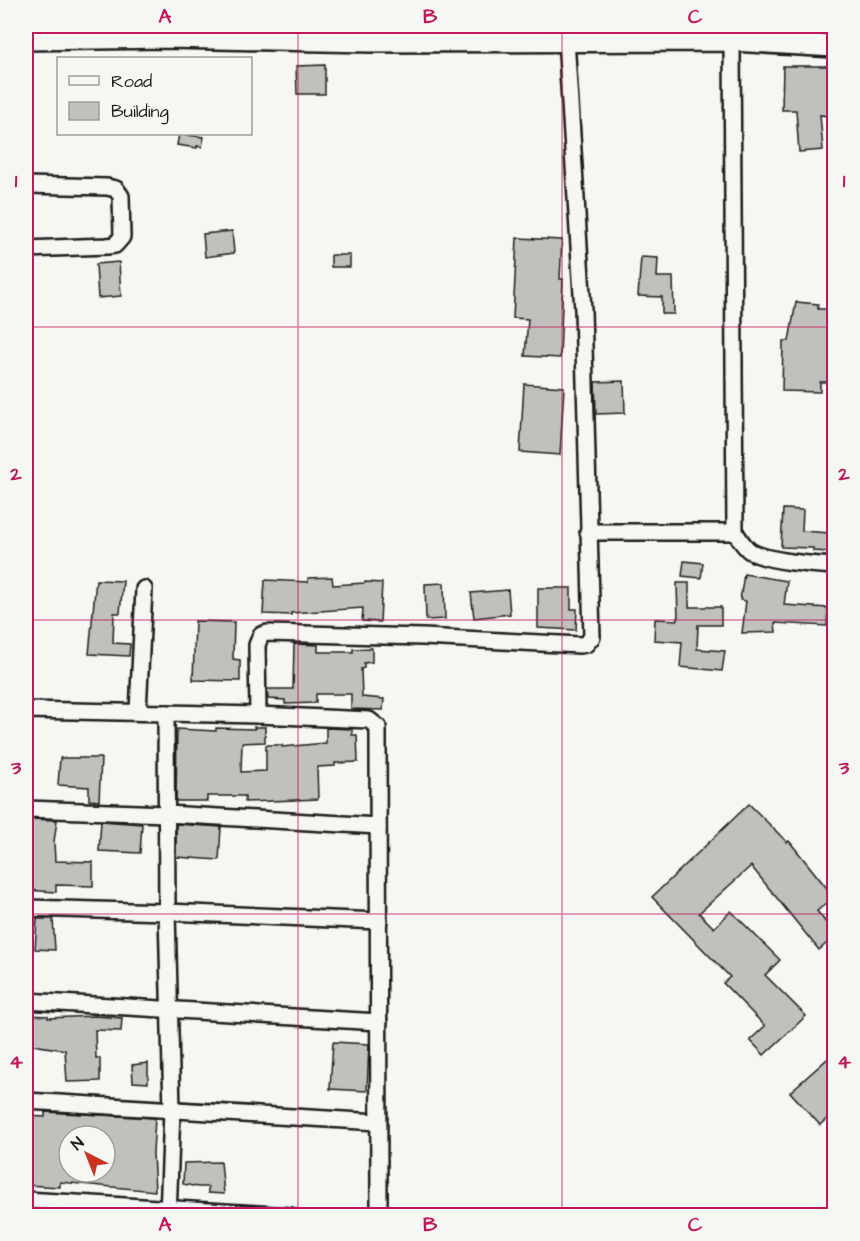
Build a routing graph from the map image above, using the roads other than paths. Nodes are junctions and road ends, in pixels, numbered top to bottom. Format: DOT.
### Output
graph roads {
  1 [pos="166,31"];
  2 [pos="499,33"];
  3 [pos="741,35"];
  4 [pos="26,39"];
  5 [pos="566,39"];
  6 [pos="834,46"];
  7 [pos="26,185"];
  8 [pos="26,249"];
  9 [pos="588,532"];
  10 [pos="735,532"];
  11 [pos="834,566"];
  12 [pos="144,589"];
  13 [pos="26,711"];
  14 [pos="138,712"];
  15 [pos="166,713"];
  16 [pos="258,715"];
  17 [pos="26,809"];
  18 [pos="167,814"];
  19 [pos="378,826"];
  20 [pos="26,908"];
  21 [pos="167,912"];
  22 [pos="379,921"];
  23 [pos="26,1001"];
  24 [pos="169,1010"];
  25 [pos="379,1022"];
  26 [pos="26,1101"];
  27 [pos="172,1110"];
  28 [pos="378,1122"];
  29 [pos="26,1200"];
  30 [pos="168,1212"];
  31 [pos="291,1215"];
  32 [pos="379,1215"];
  1 -- 2 [label="street"];
  1 -- 4 [label="street"];
  2 -- 5 [label="street"];
  3 -- 5 [label="street"];
  3 -- 6 [label="street"];
  3 -- 10 [label="street"];
  5 -- 9 [label="street"];
  7 -- 8 [label="street"];
  9 -- 10 [label="street"];
  9 -- 16 [label="street"];
  10 -- 11 [label="street"];
  12 -- 14 [label="street"];
  13 -- 14 [label="street"];
  14 -- 15 [label="street"];
  15 -- 16 [label="street"];
  15 -- 18 [label="street"];
  16 -- 19 [label="street"];
  17 -- 18 [label="street"];
  18 -- 19 [label="street"];
  18 -- 21 [label="street"];
  19 -- 22 [label="street"];
  20 -- 21 [label="street"];
  21 -- 22 [label="street"];
  21 -- 24 [label="street"];
  22 -- 25 [label="street"];
  23 -- 24 [label="street"];
  24 -- 25 [label="street"];
  24 -- 27 [label="street"];
  25 -- 28 [label="street"];
  26 -- 27 [label="street"];
  27 -- 28 [label="street"];
  27 -- 30 [label="street"];
  28 -- 32 [label="street"];
  29 -- 30 [label="street"];
  30 -- 31 [label="street"];
}
